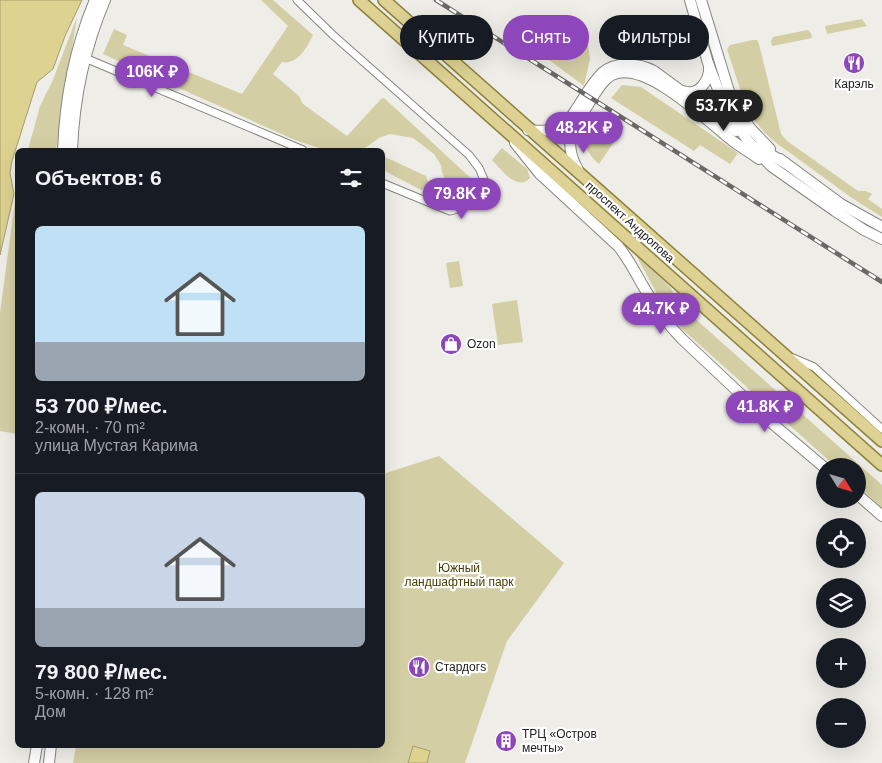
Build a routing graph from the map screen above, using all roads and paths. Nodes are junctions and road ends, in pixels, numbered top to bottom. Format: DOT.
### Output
graph roads {
  1 [pos="96,0"];
  2 [pos="105,0"];
  3 [pos="297,0"];
  4 [pos="359,0"];
  5 [pos="384,0"];
  6 [pos="690,0"];
  7 [pos="701,0"];
  8 [pos="86,58"];
  9 [pos="708,63"];
  10 [pos="680,89"];
  11 [pos="731,98"];
  12 [pos="725,116"];
  13 [pos="707,118"];
  14 [pos="498,123"];
  15 [pos="528,130"];
  16 [pos="748,141"];
  17 [pos="63,148"];
  18 [pos="72,148"];
  19 [pos="298,148"];
  20 [pos="785,163"];
  21 [pos="770,166"];
  22 [pos="582,178"];
  23 [pos="385,184"];
  24 [pos="882,227"];
  25 [pos="882,239"];
  26 [pos="784,353"];
  27 [pos="882,429"];
  28 [pos="882,442"];
  29 [pos="816,460"];
  30 [pos="882,465"];
  31 [pos="866,502"];
  32 [pos="882,516"];
  33 [pos="36,748"];
  34 [pos="51,748"];
  35 [pos="34,763"];
  36 [pos="49,763"];
  1 -- 17 [label="street"];
  2 -- 8 [label="street"];
  3 -- 23 [label="street"];
  4 -- 14 [label="main road, проспект Андропова"];
  5 -- 15 [label="main road, проспект Андропова"];
  6 -- 9 [label="street"];
  7 -- 11 [label="street"];
  8 -- 18 [label="street"];
  8 -- 19 [label="street"];
  9 -- 10 [label="street"];
  9 -- 12 [label="street"];
  10 -- 12 [label="street"];
  10 -- 15 [label="street"];
  11 -- 12 [label="street"];
  11 -- 20 [label="street"];
  12 -- 13 [label="street"];
  12 -- 16 [label="street"];
  13 -- 21 [label="street"];
  13 -- 22 [label="street"];
  14 -- 29 [label="street"];
  14 -- 30 [label="main road, проспект Андропова"];
  15 -- 22 [label="main road, проспект Андропова"];
  16 -- 20 [label="street"];
  16 -- 21 [label="street"];
  20 -- 24 [label="street"];
  21 -- 25 [label="street"];
  22 -- 26 [label="main road, проспект Андропова"];
  26 -- 27 [label="street"];
  26 -- 28 [label="main road, проспект Андропова"];
  31 -- 32 [label="street"];
  33 -- 35 [label="street"];
  34 -- 36 [label="street"];
}
